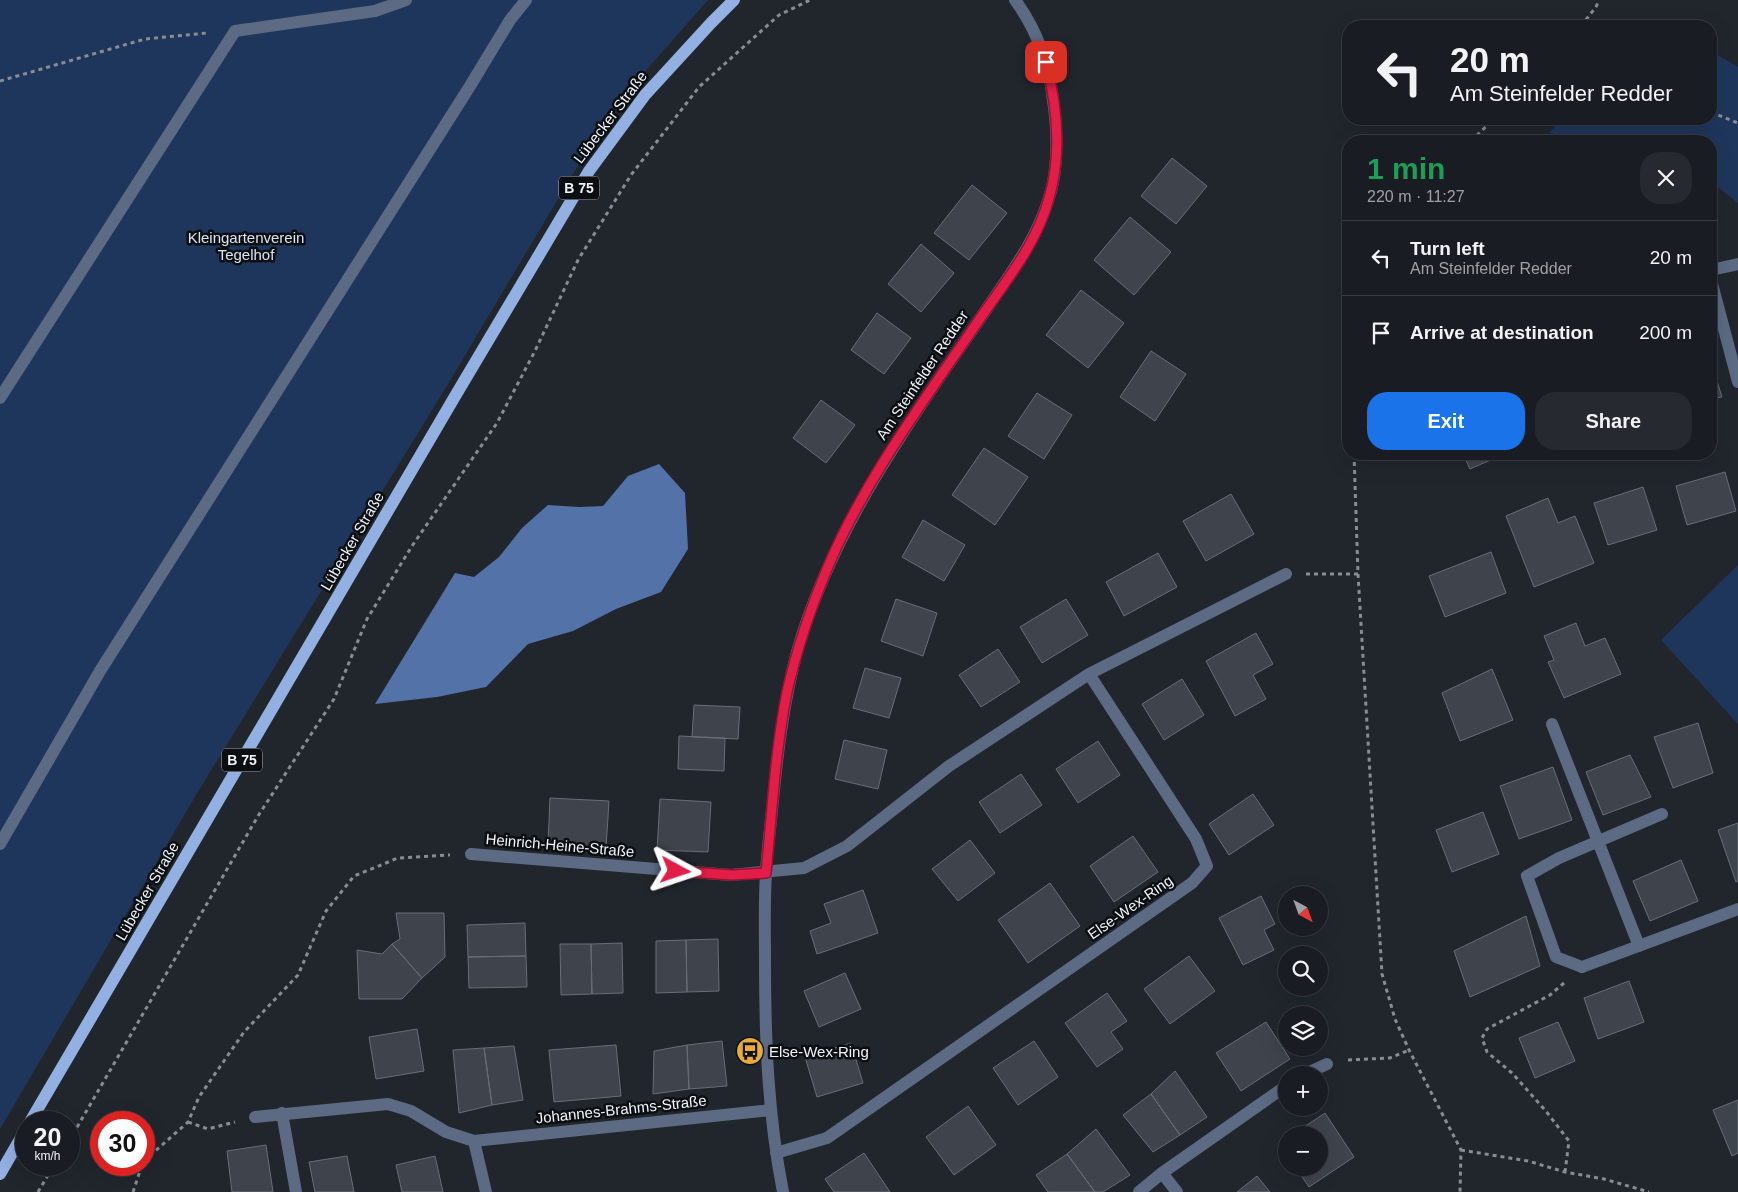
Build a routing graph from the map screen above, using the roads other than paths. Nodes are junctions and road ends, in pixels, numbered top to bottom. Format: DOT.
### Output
graph roads {
  1 [pos="406,0"];
  2 [pos="526,0"];
  3 [pos="734,0"];
  4 [pos="1014,0"];
  5 [pos="1738,264"];
  6 [pos="1717,269"];
  7 [pos="1717,303"];
  8 [pos="1738,382"];
  9 [pos="0,398"];
  10 [pos="1286,574"];
  11 [pos="1089,674"];
  12 [pos="1552,724"];
  13 [pos="1662,814"];
  14 [pos="1598,842"];
  15 [pos="0,844"];
  16 [pos="471,854"];
  17 [pos="766,873"];
  18 [pos="1738,909"];
  19 [pos="1638,946"];
  20 [pos="1327,1064"];
  21 [pos="1323,1066"];
  22 [pos="1278,1092"];
  23 [pos="770,1110"];
  24 [pos="36,1111"];
  25 [pos="282,1113"];
  26 [pos="255,1117"];
  27 [pos="474,1141"];
  28 [pos="15,1149"];
  29 [pos="776,1153"];
  30 [pos="1162,1173"];
  31 [pos="0,1174"];
  32 [pos="296,1192"];
  33 [pos="486,1192"];
  34 [pos="783,1192"];
  35 [pos="1139,1192"];
  36 [pos="1177,1192"];
  1 -- 9 [label="street"];
  2 -- 15 [label="street"];
  3 -- 24 [label="main road, Lübecker Straße / B 75"];
  4 -- 17 [label="street, Am Steinfelder Redder"];
  5 -- 6 [label="street"];
  7 -- 8 [label="street"];
  10 -- 11 [label="street"];
  11 -- 17 [label="street"];
  11 -- 29 [label="street, Else-Wex-Ring"];
  12 -- 14 [label="street"];
  13 -- 14 [label="street"];
  14 -- 19 [label="street"];
  14 -- 19 [label="street"];
  16 -- 17 [label="street, Heinrich-Heine-Straße"];
  17 -- 23 [label="street, Am Steinfelder Redder"];
  18 -- 19 [label="street"];
  20 -- 21 [label="street"];
  22 -- 30 [label="street"];
  23 -- 27 [label="street, Johannes-Brahms-Straße"];
  23 -- 29 [label="street, Am Steinfelder Redder"];
  25 -- 26 [label="street, Johannes-Brahms-Straße"];
  25 -- 27 [label="street, Johannes-Brahms-Straße"];
  25 -- 32 [label="street"];
  27 -- 33 [label="street"];
  28 -- 31 [label="main road"];
  29 -- 34 [label="street, Am Steinfelder Redder"];
  30 -- 35 [label="street"];
  30 -- 36 [label="street"];
}
